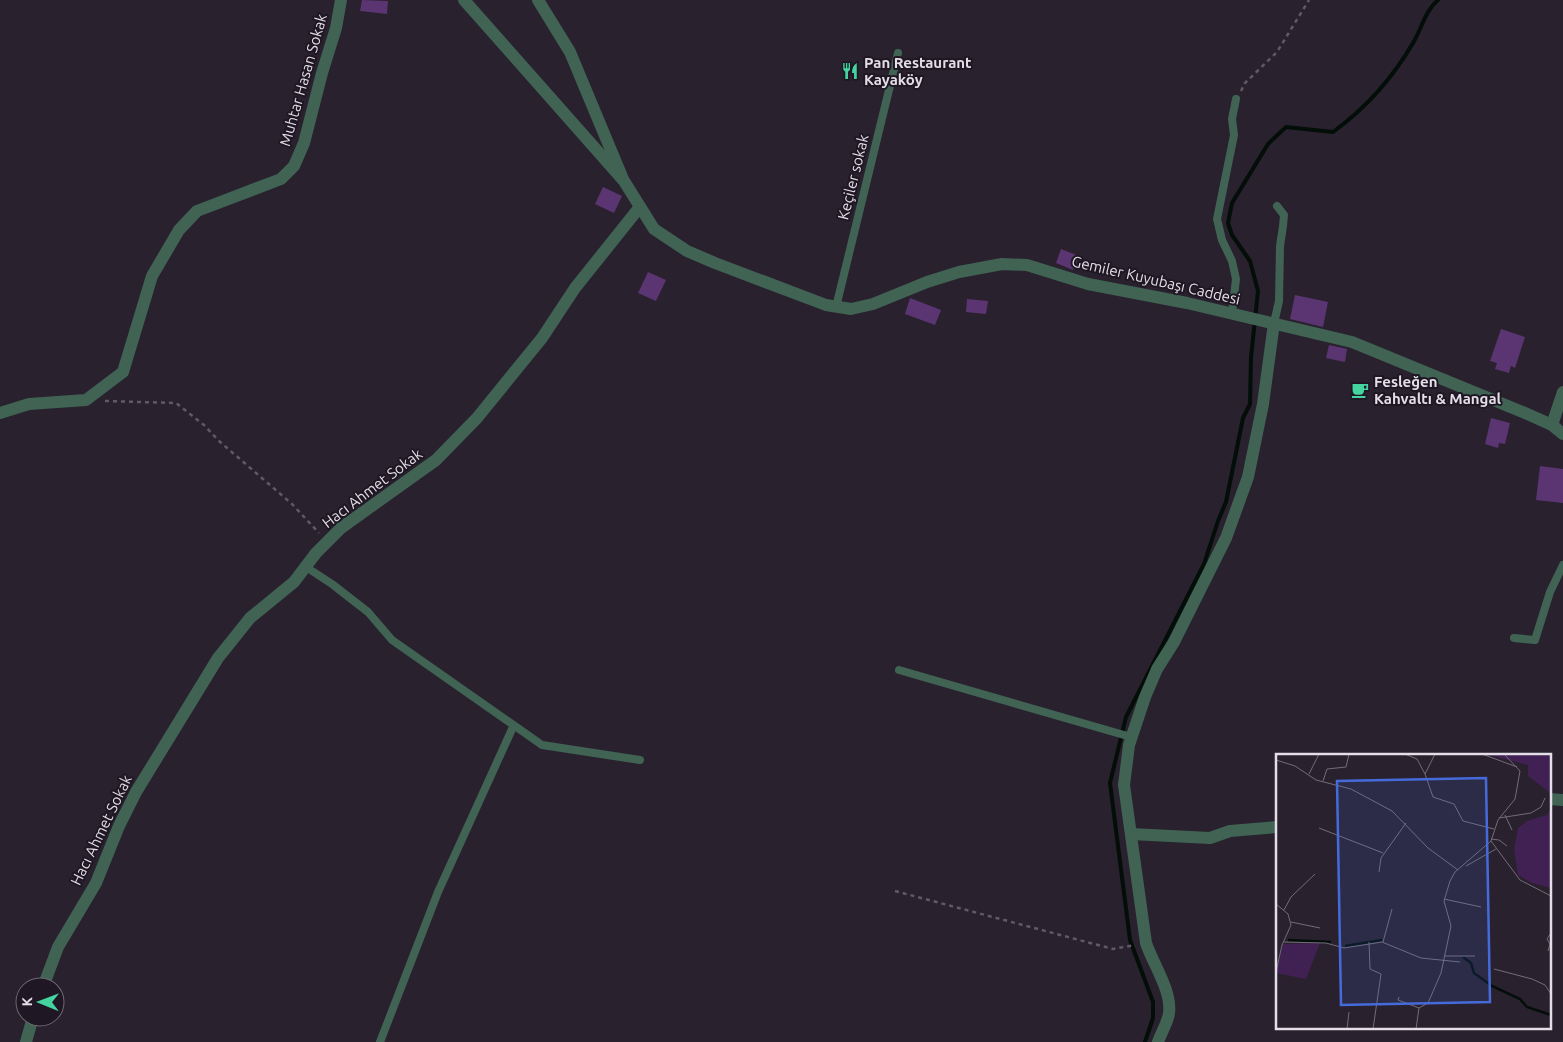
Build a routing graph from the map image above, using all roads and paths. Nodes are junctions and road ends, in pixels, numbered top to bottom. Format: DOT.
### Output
graph roads {
  1 [pos="341,0"];
  2 [pos="464,0"];
  3 [pos="538,0"];
  4 [pos="1309,0"];
  5 [pos="898,53"];
  6 [pos="1236,99"];
  7 [pos="624,181"];
  8 [pos="1277,206"];
  9 [pos="639,208"];
  10 [pos="836,307"];
  11 [pos="1232,314"];
  12 [pos="1271,323"];
  13 [pos="1563,392"];
  14 [pos="86,400"];
  15 [pos="0,413"];
  16 [pos="1552,425"];
  17 [pos="1563,434"];
  18 [pos="327,542"];
  19 [pos="1563,566"];
  20 [pos="306,567"];
  21 [pos="1514,638"];
  22 [pos="899,670"];
  23 [pos="513,727"];
  24 [pos="1130,737"];
  25 [pos="640,760"];
  26 [pos="1550,799"];
  27 [pos="1563,800"];
  28 [pos="1276,827"];
  29 [pos="1131,834"];
  30 [pos="895,891"];
  31 [pos="1140,944"];
  32 [pos="47,977"];
  33 [pos="31,1027"];
  34 [pos="26,1042"];
  35 [pos="380,1042"];
  36 [pos="1158,1042"];
  1 -- 14 [label="street, Muhtar Hasan Sokak"];
  2 -- 7 [label="street"];
  3 -- 7 [label="street"];
  4 -- 6 [label="path"];
  5 -- 10 [label="lane, Keçiler sokak"];
  6 -- 11 [label="lane"];
  7 -- 9 [label="street"];
  8 -- 12 [label="lane"];
  9 -- 10 [label="street, Gemiler Kuyubaşı Caddesi"];
  9 -- 18 [label="street, Hacı Ahmet Sokak"];
  10 -- 11 [label="street, Gemiler Kuyubaşı Caddesi"];
  11 -- 12 [label="street, Gemiler Kuyubaşı Caddesi"];
  12 -- 16 [label="street, Gemiler Kuyubaşı Caddesi"];
  12 -- 24 [label="street"];
  13 -- 16 [label="street"];
  14 -- 15 [label="street"];
  14 -- 18 [label="path"];
  16 -- 17 [label="street, Gemiler Kuyubaşı Caddesi"];
  18 -- 20 [label="street, Hacı Ahmet Sokak"];
  19 -- 21 [label="lane"];
  20 -- 23 [label="lane"];
  20 -- 32 [label="street, Hacı Ahmet Sokak"];
  22 -- 24 [label="lane"];
  23 -- 25 [label="lane"];
  23 -- 35 [label="lane"];
  24 -- 29 [label="street"];
  26 -- 27 [label="street"];
  28 -- 29 [label="street"];
  29 -- 36 [label="street"];
  30 -- 31 [label="path"];
  33 -- 34 [label="street"];
}
